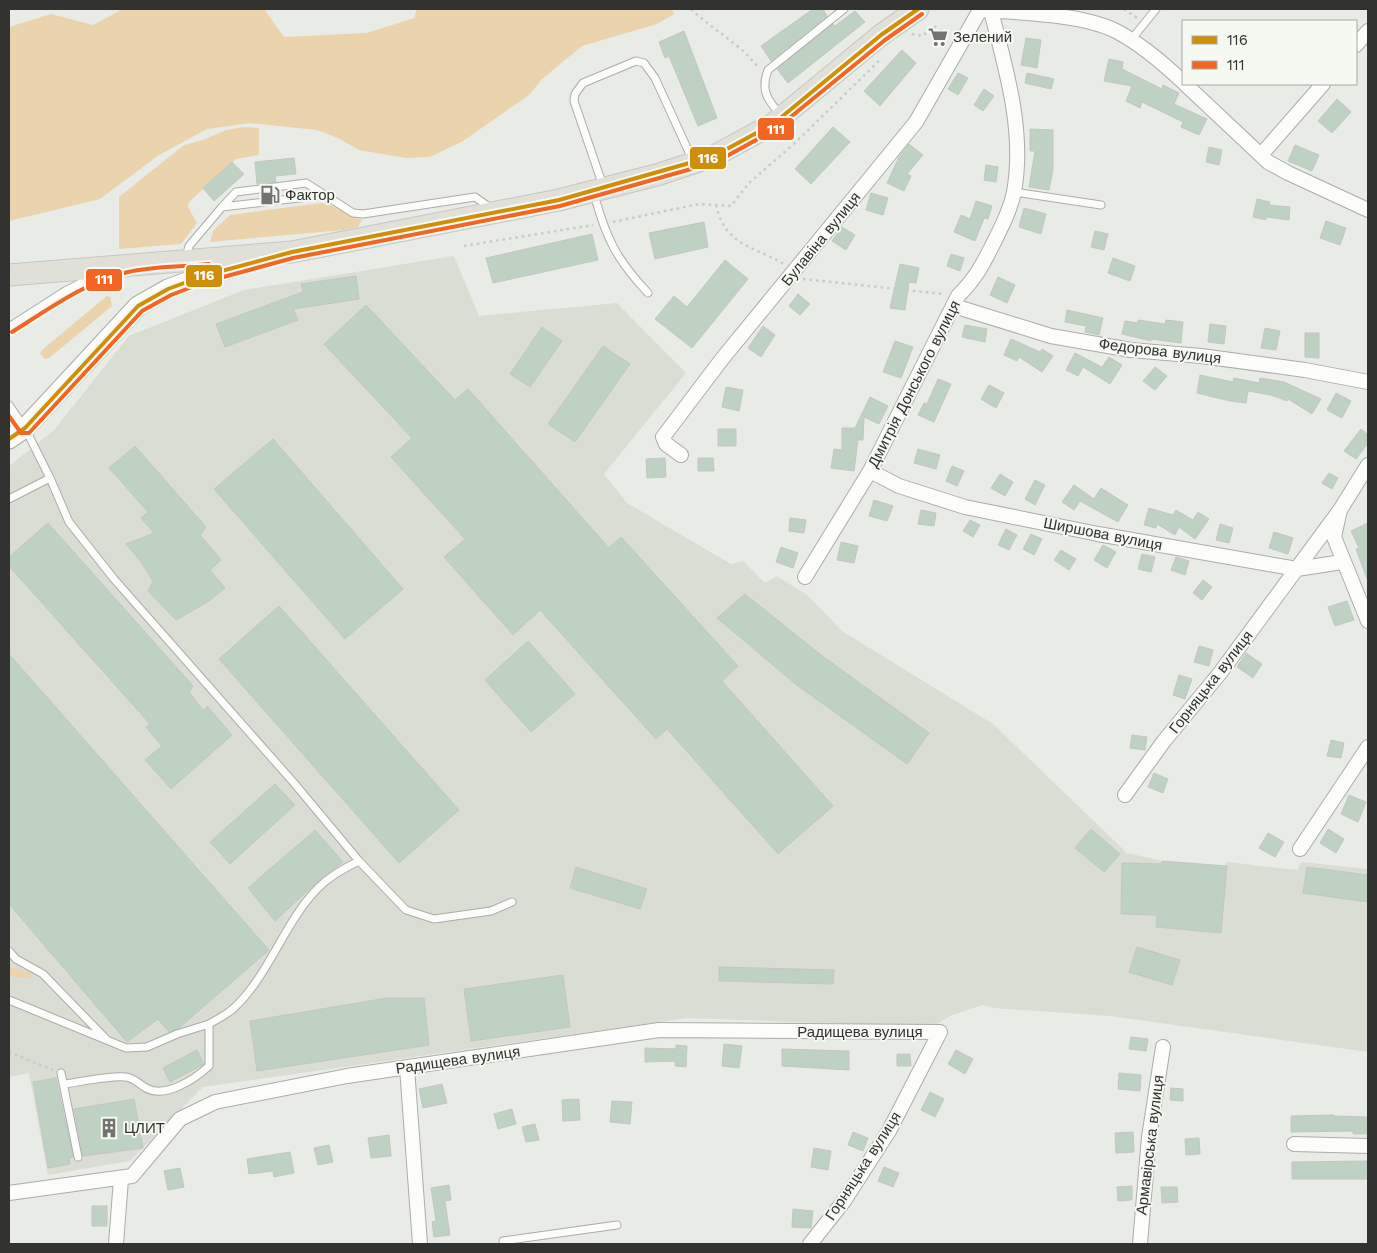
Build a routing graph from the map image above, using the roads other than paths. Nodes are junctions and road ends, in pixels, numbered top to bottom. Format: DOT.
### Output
graph roads {
  1 [pos="844,9"];
  2 [pos="918,9"];
  3 [pos="1156,9"];
  4 [pos="983,10"];
  5 [pos="1368,30"];
  6 [pos="1131,40"];
  7 [pos="1357,44"];
  8 [pos="1182,81"];
  9 [pos="1186,85"];
  10 [pos="1322,85"];
  11 [pos="781,117"];
  12 [pos="1261,155"];
  13 [pos="694,163"];
  14 [pos="599,190"];
  15 [pos="1014,192"];
  16 [pos="325,195"];
  17 [pos="1101,205"];
  18 [pos="222,207"];
  19 [pos="1368,210"];
  20 [pos="497,212"];
  21 [pos="292,252"];
  22 [pos="185,260"];
  23 [pos="128,264"];
  24 [pos="9,275"];
  25 [pos="648,293"];
  26 [pos="956,301"];
  27 [pos="9,327"];
  28 [pos="1368,382"];
  29 [pos="9,405"];
  30 [pos="25,428"];
  31 [pos="9,439"];
  32 [pos="681,455"];
  33 [pos="1368,465"];
  34 [pos="870,471"];
  35 [pos="50,478"];
  36 [pos="9,499"];
  37 [pos="1340,510"];
  38 [pos="1342,562"];
  39 [pos="1297,568"];
  40 [pos="805,577"];
  41 [pos="1368,621"];
  42 [pos="1368,747"];
  43 [pos="1125,795"];
  44 [pos="1300,849"];
  45 [pos="359,860"];
  46 [pos="512,902"];
  47 [pos="9,951"];
  48 [pos="9,1000"];
  49 [pos="209,1024"];
  50 [pos="940,1032"];
  51 [pos="109,1042"];
  52 [pos="1163,1047"];
  53 [pos="407,1068"];
  54 [pos="61,1073"];
  55 [pos="64,1084"];
  56 [pos="1294,1144"];
  57 [pos="1368,1146"];
  58 [pos="78,1157"];
  59 [pos="121,1179"];
  60 [pos="9,1193"];
  61 [pos="617,1225"];
  62 [pos="116,1244"];
  63 [pos="420,1244"];
  64 [pos="503,1244"];
  65 [pos="810,1244"];
  66 [pos="1140,1244"];
  1 -- 11 [label="lane"];
  2 -- 11 [label="main road"];
  3 -- 6 [label="lane"];
  4 -- 6 [label="street"];
  4 -- 15 [label="street, Дмитрія Донського вулиця"];
  4 -- 32 [label="street, Булавіна вулиця"];
  5 -- 7 [label="street"];
  6 -- 8 [label="street"];
  9 -- 12 [label="street"];
  10 -- 12 [label="street"];
  11 -- 13 [label="main road"];
  12 -- 19 [label="street"];
  13 -- 14 [label="main road"];
  13 -- 14 [label="lane"];
  14 -- 20 [label="main road"];
  14 -- 25 [label="lane"];
  15 -- 17 [label="lane"];
  15 -- 26 [label="street, Дмитрія Донського вулиця"];
  16 -- 18 [label="lane"];
  16 -- 18 [label="lane"];
  16 -- 20 [label="lane"];
  18 -- 22 [label="lane"];
  20 -- 21 [label="main road"];
  21 -- 22 [label="main road"];
  21 -- 30 [label="street"];
  22 -- 23 [label="main road"];
  23 -- 24 [label="main road"];
  23 -- 27 [label="lane"];
  26 -- 28 [label="street, Федорова вулиця"];
  26 -- 34 [label="street, Дмитрія Донського вулиця"];
  29 -- 30 [label="lane"];
  30 -- 31 [label="street"];
  30 -- 35 [label="lane"];
  33 -- 37 [label="street"];
  34 -- 39 [label="street, Ширшова вулиця"];
  34 -- 40 [label="street, Дмитрія Донського вулиця"];
  35 -- 36 [label="lane"];
  35 -- 45 [label="lane"];
  37 -- 38 [label="street"];
  37 -- 39 [label="street, Горняцька вулиця"];
  38 -- 39 [label="street, Ширшова вулиця"];
  38 -- 41 [label="street"];
  39 -- 43 [label="street, Горняцька вулиця"];
  42 -- 44 [label="street"];
  45 -- 46 [label="lane"];
  45 -- 49 [label="lane"];
  47 -- 51 [label="lane"];
  48 -- 51 [label="lane"];
  49 -- 51 [label="lane"];
  49 -- 55 [label="lane"];
  50 -- 53 [label="street, Радищева вулиця"];
  50 -- 65 [label="street, Горняцька вулиця"];
  52 -- 66 [label="street, Армавірська вулиця"];
  53 -- 59 [label="street, Радищева вулиця"];
  53 -- 63 [label="street"];
  54 -- 55 [label="lane"];
  55 -- 58 [label="lane"];
  56 -- 57 [label="street"];
  59 -- 60 [label="street, Радищева вулиця"];
  59 -- 62 [label="street"];
  61 -- 64 [label="lane"];
}
